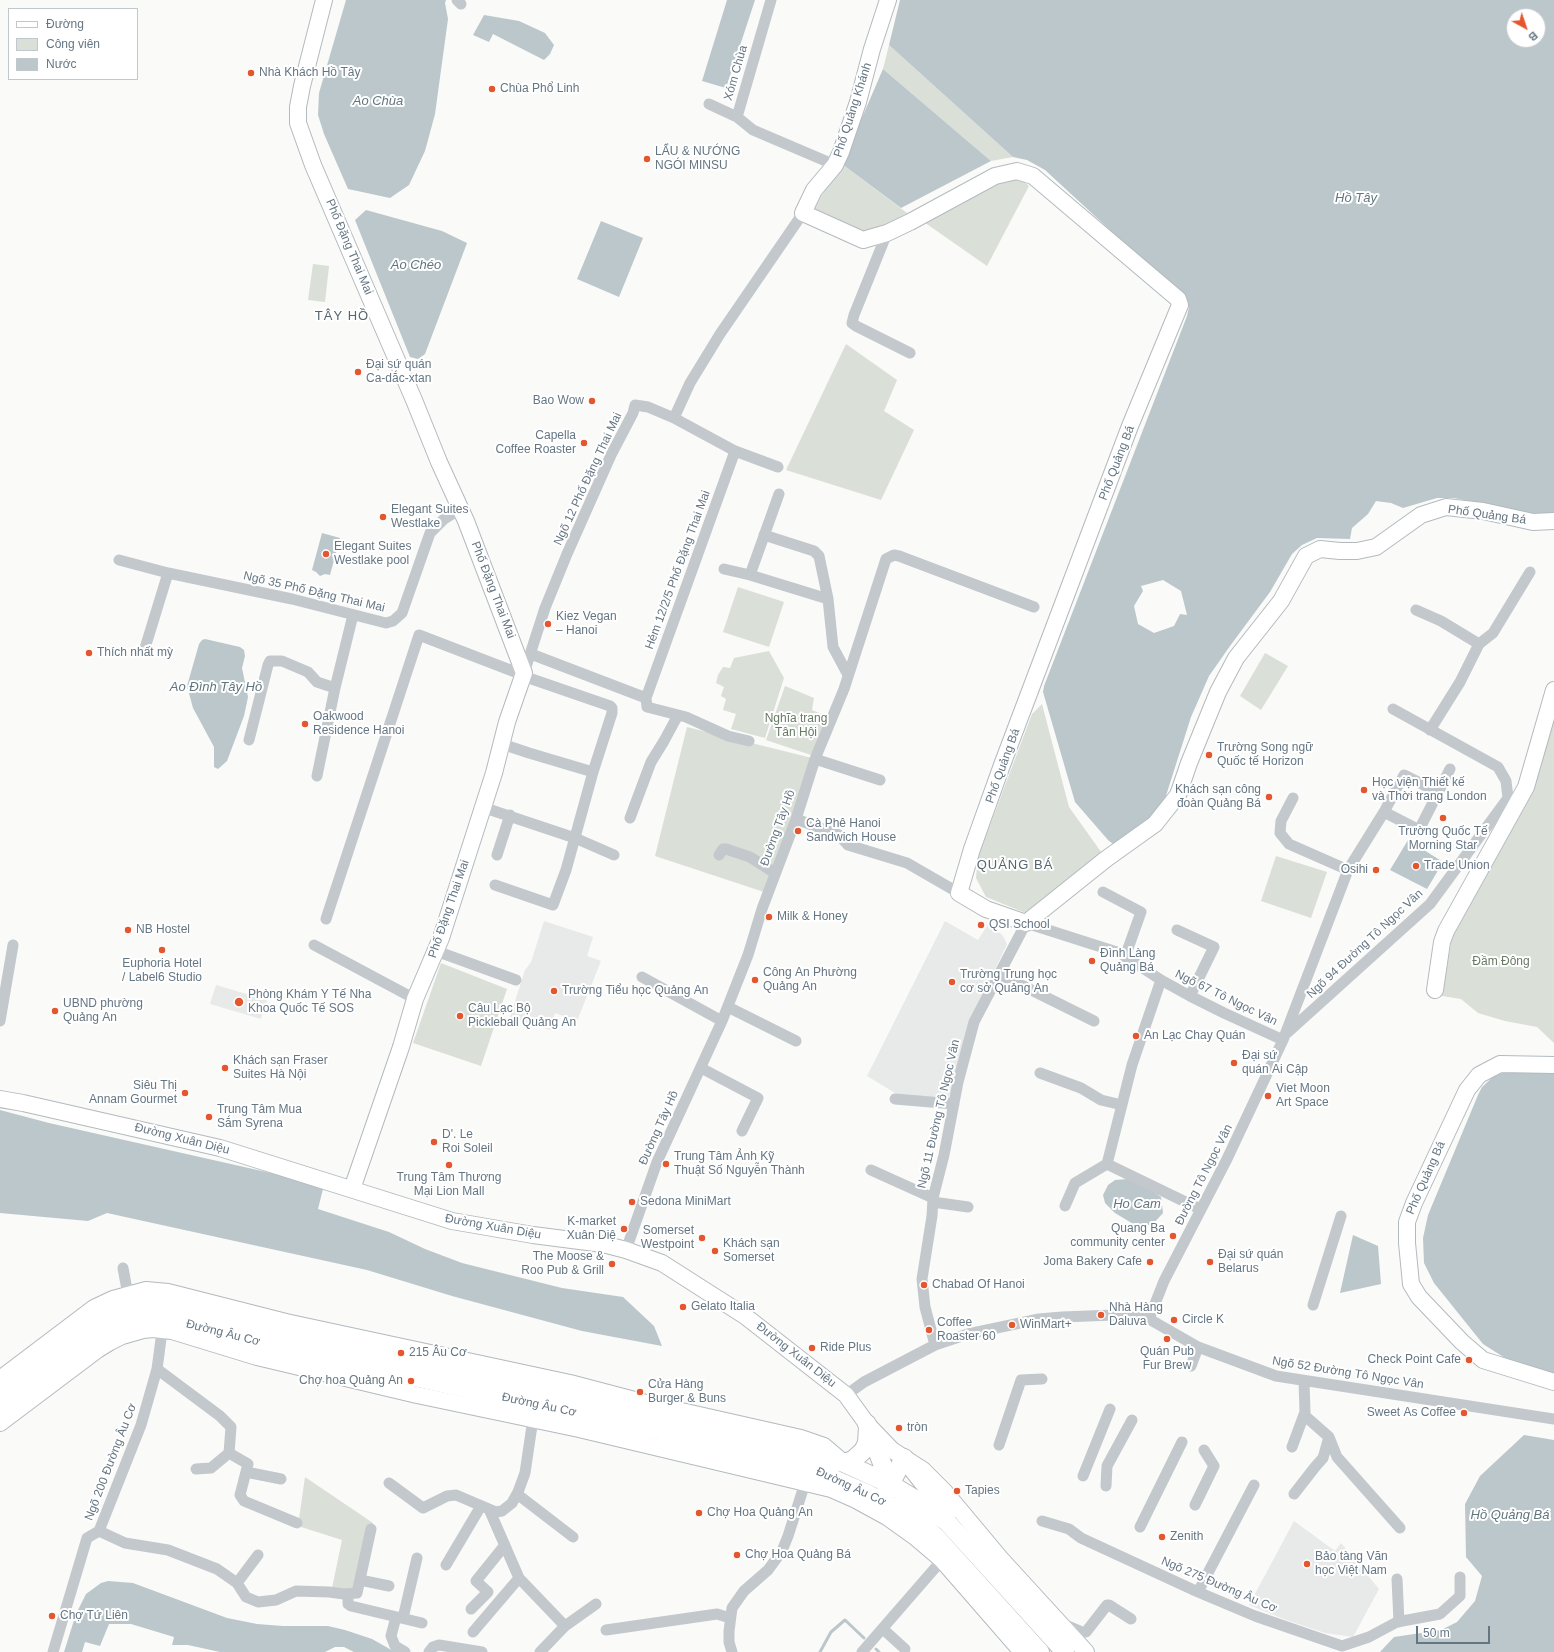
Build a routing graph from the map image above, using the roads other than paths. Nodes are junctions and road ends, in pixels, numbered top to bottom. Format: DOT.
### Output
graph roads {
  1 [pos="324,0"];
  2 [pos="771,0"];
  3 [pos="888,0"];
  4 [pos="708,104"];
  5 [pos="737,117"];
  6 [pos="835,165"];
  7 [pos="803,213"];
  8 [pos="887,233"];
  9 [pos="910,352"];
  10 [pos="674,418"];
  11 [pos="735,451"];
  12 [pos="778,467"];
  13 [pos="779,494"];
  14 [pos="460,509"];
  15 [pos="1554,521"];
  16 [pos="764,535"];
  17 [pos="119,560"];
  18 [pos="724,569"];
  19 [pos="1530,572"];
  20 [pos="168,573"];
  21 [pos="750,574"];
  22 [pos="828,599"];
  23 [pos="1034,607"];
  24 [pos="1416,610"];
  25 [pos="353,615"];
  26 [pos="1479,644"];
  27 [pos="145,648"];
  28 [pos="530,654"];
  29 [pos="523,675"];
  30 [pos="848,676"];
  31 [pos="335,688"];
  32 [pos="1554,690"];
  33 [pos="646,698"];
  34 [pos="1393,709"];
  35 [pos="678,715"];
  36 [pos="1430,730"];
  37 [pos="249,740"];
  38 [pos="749,741"];
  39 [pos="502,744"];
  40 [pos="815,759"];
  41 [pos="1450,769"];
  42 [pos="593,772"];
  43 [pos="317,776"];
  44 [pos="880,780"];
  45 [pos="1438,792"];
  46 [pos="1293,798"];
  47 [pos="482,807"];
  48 [pos="1384,812"];
  49 [pos="510,816"];
  50 [pos="630,818"];
  51 [pos="796,819"];
  52 [pos="575,838"];
  53 [pos="497,855"];
  54 [pos="614,855"];
  55 [pos="719,856"];
  56 [pos="1348,870"];
  57 [pos="775,873"];
  58 [pos="494,885"];
  59 [pos="1103,892"];
  60 [pos="959,893"];
  61 [pos="326,919"];
  62 [pos="1026,923"];
  63 [pos="1177,930"];
  64 [pos="12,945"];
  65 [pos="314,945"];
  66 [pos="436,951"];
  67 [pos="1125,957"];
  68 [pos="999,974"];
  69 [pos="642,977"];
  70 [pos="516,980"];
  71 [pos="1161,980"];
  72 [pos="1435,990"];
  73 [pos="1190,996"];
  74 [pos="415,999"];
  75 [pos="728,1007"];
  76 [pos="0,1021"];
  77 [pos="722,1021"];
  78 [pos="1094,1021"];
  79 [pos="1284,1037"];
  80 [pos="796,1041"];
  81 [pos="1554,1065"];
  82 [pos="701,1068"];
  83 [pos="1040,1073"];
  84 [pos="0,1099"];
  85 [pos="895,1099"];
  86 [pos="954,1104"];
  87 [pos="1122,1105"];
  88 [pos="742,1131"];
  89 [pos="1107,1164"];
  90 [pos="871,1170"];
  91 [pos="352,1189"];
  92 [pos="933,1200"];
  93 [pos="1066,1206"];
  94 [pos="968,1207"];
  95 [pos="1200,1209"];
  96 [pos="1340,1216"];
  97 [pos="626,1250"];
  98 [pos="122,1268"];
  99 [pos="128,1295"];
  100 [pos="1313,1305"];
  101 [pos="1148,1319"];
  102 [pos="163,1324"];
  103 [pos="935,1345"];
  104 [pos="1198,1347"];
  105 [pos="1191,1366"];
  106 [pos="157,1369"];
  107 [pos="0,1379"];
  108 [pos="1042,1379"];
  109 [pos="1304,1381"];
  110 [pos="1554,1382"];
  111 [pos="0,1394"];
  112 [pos="846,1395"];
  113 [pos="1110,1409"];
  114 [pos="0,1412"];
  115 [pos="534,1412"];
  116 [pos="620,1415"];
  117 [pos="1304,1415"];
  118 [pos="1554,1419"];
  119 [pos="1132,1420"];
  120 [pos="0,1423"];
  121 [pos="867,1424"];
  122 [pos="1329,1437"];
  123 [pos="1182,1442"];
  124 [pos="999,1445"];
  125 [pos="1292,1448"];
  126 [pos="1204,1450"];
  127 [pos="229,1453"];
  128 [pos="904,1458"];
  129 [pos="844,1463"];
  130 [pos="196,1468"];
  131 [pos="246,1472"];
  132 [pos="808,1475"];
  133 [pos="1083,1476"];
  134 [pos="282,1479"];
  135 [pos="389,1483"];
  136 [pos="890,1484"];
  137 [pos="1254,1485"];
  138 [pos="1106,1486"];
  139 [pos="517,1494"];
  140 [pos="1294,1494"];
  141 [pos="882,1501"];
  142 [pos="1195,1505"];
  143 [pos="485,1508"];
  144 [pos="963,1517"];
  145 [pos="1042,1521"];
  146 [pos="297,1523"];
  147 [pos="1140,1527"];
  148 [pos="1400,1528"];
  149 [pos="371,1529"];
  150 [pos="99,1531"];
  151 [pos="573,1537"];
  152 [pos="504,1545"];
  153 [pos="258,1555"];
  154 [pos="417,1558"];
  155 [pos="942,1560"];
  156 [pos="446,1564"];
  157 [pos="1460,1577"];
  158 [pos="520,1578"];
  159 [pos="1397,1579"];
  160 [pos="360,1580"];
  161 [pos="237,1583"];
  162 [pos="389,1586"];
  163 [pos="1198,1592"];
  164 [pos="344,1594"];
  165 [pos="596,1604"];
  166 [pos="471,1610"];
  167 [pos="399,1617"];
  168 [pos="730,1618"];
  169 [pos="1131,1619"];
  170 [pos="1058,1622"];
  171 [pos="1399,1622"];
  172 [pos="422,1623"];
  173 [pos="565,1626"];
  174 [pos="883,1629"];
  175 [pos="606,1630"];
  176 [pos="473,1632"];
  177 [pos="905,1649"];
  178 [pos="1340,1649"];
  179 [pos="53,1652"];
  180 [pos="405,1652"];
  181 [pos="429,1652"];
  182 [pos="482,1652"];
  183 [pos="540,1652"];
  184 [pos="732,1652"];
  185 [pos="862,1652"];
  186 [pos="1022,1652"];
  187 [pos="1040,1652"];
  188 [pos="1065,1652"];
  189 [pos="1086,1652"];
  1 -- 14 [label="street, Phố Đặng Thai Mai"];
  2 -- 5 [label="street, Xóm Chùa"];
  3 -- 6 [label="street, Phố Quảng Khánh"];
  4 -- 5 [label="street"];
  5 -- 6 [label="street, Xóm Chùa"];
  6 -- 7 [label="street, Phố Quảng Khánh"];
  7 -- 8 [label="street, Phố Quảng Bá"];
  7 -- 10 [label="street"];
  8 -- 9 [label="street"];
  8 -- 60 [label="street, Phố Quảng Bá"];
  10 -- 11 [label="street"];
  10 -- 28 [label="street, Ngõ 12 Phố Đặng Thai Mai"];
  11 -- 12 [label="street"];
  11 -- 33 [label="street, Hẻm 12/2/5 Phố Đặng Thai Mai"];
  13 -- 16 [label="street"];
  14 -- 25 [label="street, Ngõ 35 Phố Đặng Thai Mai"];
  14 -- 29 [label="street, Phố Đặng Thai Mai"];
  15 -- 62 [label="street, Phố Quảng Bá"];
  16 -- 21 [label="street"];
  16 -- 22 [label="street"];
  17 -- 20 [label="street, Ngõ 35 Phố Đặng Thai Mai"];
  18 -- 21 [label="street"];
  19 -- 26 [label="street"];
  20 -- 25 [label="street, Ngõ 35 Phố Đặng Thai Mai"];
  20 -- 27 [label="street"];
  21 -- 22 [label="street"];
  22 -- 30 [label="street"];
  23 -- 30 [label="street, Đường Tây Hồ"];
  24 -- 26 [label="street"];
  25 -- 31 [label="street"];
  26 -- 36 [label="street"];
  28 -- 29 [label="street, Ngõ 12 Phố Đặng Thai Mai"];
  28 -- 33 [label="street"];
  29 -- 39 [label="street, Phố Đặng Thai Mai"];
  29 -- 42 [label="street"];
  29 -- 61 [label="street"];
  30 -- 40 [label="street, Đường Tây Hồ"];
  31 -- 37 [label="street"];
  31 -- 43 [label="street"];
  32 -- 72 [label="street"];
  33 -- 35 [label="street"];
  34 -- 36 [label="street, Ngõ 94 Đường Tô Ngọc Vân"];
  35 -- 38 [label="street"];
  35 -- 50 [label="street"];
  36 -- 79 [label="street, Ngõ 94 Đường Tô Ngọc Vân"];
  39 -- 42 [label="street"];
  39 -- 47 [label="street, Phố Đặng Thai Mai"];
  40 -- 44 [label="street"];
  40 -- 51 [label="street, Đường Tây Hồ"];
  41 -- 45 [label="street"];
  42 -- 52 [label="street"];
  45 -- 48 [label="street, Đường Tô Ngọc Vân"];
  45 -- 48 [label="street"];
  46 -- 56 [label="street"];
  47 -- 49 [label="street"];
  47 -- 66 [label="street, Phố Đặng Thai Mai"];
  48 -- 56 [label="street, Đường Tô Ngọc Vân"];
  49 -- 52 [label="street"];
  49 -- 53 [label="street"];
  51 -- 57 [label="street, Đường Tây Hồ"];
  51 -- 60 [label="street"];
  52 -- 54 [label="street"];
  52 -- 58 [label="street"];
  55 -- 57 [label="street"];
  56 -- 79 [label="street, Đường Tô Ngọc Vân"];
  57 -- 75 [label="street, Đường Tây Hồ"];
  59 -- 67 [label="street"];
  60 -- 62 [label="street"];
  62 -- 67 [label="street, Ngõ 67 Tô Ngọc Vân"];
  62 -- 68 [label="street, Ngõ 11 Đường Tô Ngọc Vân"];
  63 -- 73 [label="street"];
  64 -- 76 [label="street"];
  65 -- 74 [label="street"];
  66 -- 70 [label="street"];
  66 -- 74 [label="street, Phố Đặng Thai Mai"];
  67 -- 71 [label="street, Ngõ 67 Tô Ngọc Vân"];
  68 -- 78 [label="street"];
  68 -- 86 [label="street, Ngõ 11 Đường Tô Ngọc Vân"];
  69 -- 77 [label="street"];
  71 -- 73 [label="street, Ngõ 67 Tô Ngọc Vân"];
  71 -- 87 [label="street"];
  73 -- 79 [label="street, Ngõ 67 Tô Ngọc Vân"];
  74 -- 91 [label="street, Phố Đặng Thai Mai"];
  75 -- 77 [label="street, Đường Tây Hồ"];
  75 -- 80 [label="street"];
  77 -- 82 [label="street, Đường Tây Hồ"];
  79 -- 95 [label="street, Đường Tô Ngọc Vân"];
  81 -- 110 [label="street, Phố Quảng Bá"];
  82 -- 88 [label="street"];
  82 -- 97 [label="street, Đường Tây Hồ"];
  83 -- 87 [label="street"];
  84 -- 91 [label="street, Đường Xuân Diệu"];
  85 -- 86 [label="street"];
  86 -- 92 [label="street, Ngõ 11 Đường Tô Ngọc Vân"];
  87 -- 89 [label="street"];
  89 -- 93 [label="street"];
  89 -- 95 [label="street"];
  90 -- 92 [label="street"];
  91 -- 97 [label="street, Đường Xuân Diệu"];
  92 -- 94 [label="street"];
  92 -- 103 [label="street, Ngõ 11 Đường Tô Ngọc Vân"];
  95 -- 101 [label="street, Đường Tô Ngọc Vân"];
  96 -- 100 [label="street"];
  97 -- 112 [label="street, Đường Xuân Diệu"];
  98 -- 99 [label="street"];
  99 -- 107 [label="street, Đường Âu Cơ"];
  99 -- 129 [label="street, Đường Âu Cơ"];
  101 -- 103 [label="street"];
  101 -- 104 [label="street, Ngõ 52 Đường Tô Ngọc Vân"];
  102 -- 106 [label="street, Ngõ 200 Đường Âu Cơ"];
  102 -- 114 [label="main road, Đường Âu Cơ"];
  102 -- 115 [label="main road, Đường Âu Cơ"];
  102 -- 120 [label="street, Đường Âu Cơ"];
  103 -- 112 [label="street"];
  104 -- 105 [label="street"];
  104 -- 109 [label="street, Ngõ 52 Đường Tô Ngọc Vân"];
  106 -- 127 [label="street"];
  106 -- 150 [label="street, Ngõ 200 Đường Âu Cơ"];
  108 -- 124 [label="street"];
  109 -- 117 [label="street"];
  109 -- 118 [label="street, Ngõ 52 Đường Tô Ngọc Vân"];
  111 -- 116 [label="main road, Đường Âu Cơ"];
  112 -- 121 [label="street, Đường Xuân Diệu"];
  113 -- 133 [label="street"];
  115 -- 116 [label="main road, Đường Âu Cơ"];
  115 -- 132 [label="street, Đường Âu Cơ"];
  115 -- 139 [label="street"];
  116 -- 129 [label="main road, Đường Âu Cơ"];
  116 -- 132 [label="main road, Đường Âu Cơ"];
  117 -- 122 [label="street"];
  117 -- 125 [label="street"];
  119 -- 138 [label="street"];
  121 -- 128 [label="street, Đường Xuân Diệu"];
  121 -- 129 [label="main road"];
  121 -- 136 [label="main road"];
  122 -- 140 [label="street"];
  122 -- 148 [label="street"];
  123 -- 147 [label="street"];
  126 -- 142 [label="street"];
  127 -- 130 [label="street"];
  127 -- 131 [label="street"];
  128 -- 136 [label="main road"];
  128 -- 144 [label="main road"];
  129 -- 136 [label="main road, Đường Âu Cơ"];
  131 -- 134 [label="street"];
  131 -- 146 [label="street"];
  132 -- 141 [label="main road, Đường Âu Cơ"];
  132 -- 155 [label="street, Đường Âu Cơ"];
  132 -- 168 [label="street"];
  135 -- 143 [label="street"];
  136 -- 141 [label="main road"];
  136 -- 144 [label="main road, Đường Âu Cơ"];
  137 -- 163 [label="street"];
  139 -- 143 [label="street"];
  139 -- 151 [label="street"];
  141 -- 187 [label="main road, Đường Âu Cơ"];
  143 -- 152 [label="street"];
  143 -- 156 [label="street"];
  144 -- 170 [label="street, Đường Âu Cơ"];
  144 -- 188 [label="main road, Đường Âu Cơ"];
  145 -- 163 [label="street, Ngõ 275 Đường Âu Cơ"];
  149 -- 160 [label="street"];
  150 -- 161 [label="street"];
  150 -- 179 [label="street, Ngõ 200 Đường Âu Cơ"];
  152 -- 158 [label="street"];
  152 -- 166 [label="street"];
  153 -- 161 [label="street"];
  154 -- 167 [label="street"];
  155 -- 174 [label="street"];
  155 -- 186 [label="street, Đường Âu Cơ"];
  157 -- 171 [label="street"];
  158 -- 173 [label="street"];
  158 -- 176 [label="street"];
  159 -- 171 [label="street"];
  160 -- 162 [label="street"];
  160 -- 164 [label="street"];
  161 -- 164 [label="street"];
  163 -- 178 [label="street, Ngõ 275 Đường Âu Cơ"];
  164 -- 167 [label="street"];
  165 -- 173 [label="street"];
  167 -- 172 [label="street"];
  167 -- 180 [label="street"];
  168 -- 175 [label="street"];
  168 -- 184 [label="street"];
  169 -- 170 [label="street"];
  170 -- 189 [label="street, Đường Âu Cơ"];
  171 -- 178 [label="street"];
  173 -- 183 [label="street"];
  174 -- 177 [label="street"];
  174 -- 185 [label="street"];
  181 -- 182 [label="street"];
}
